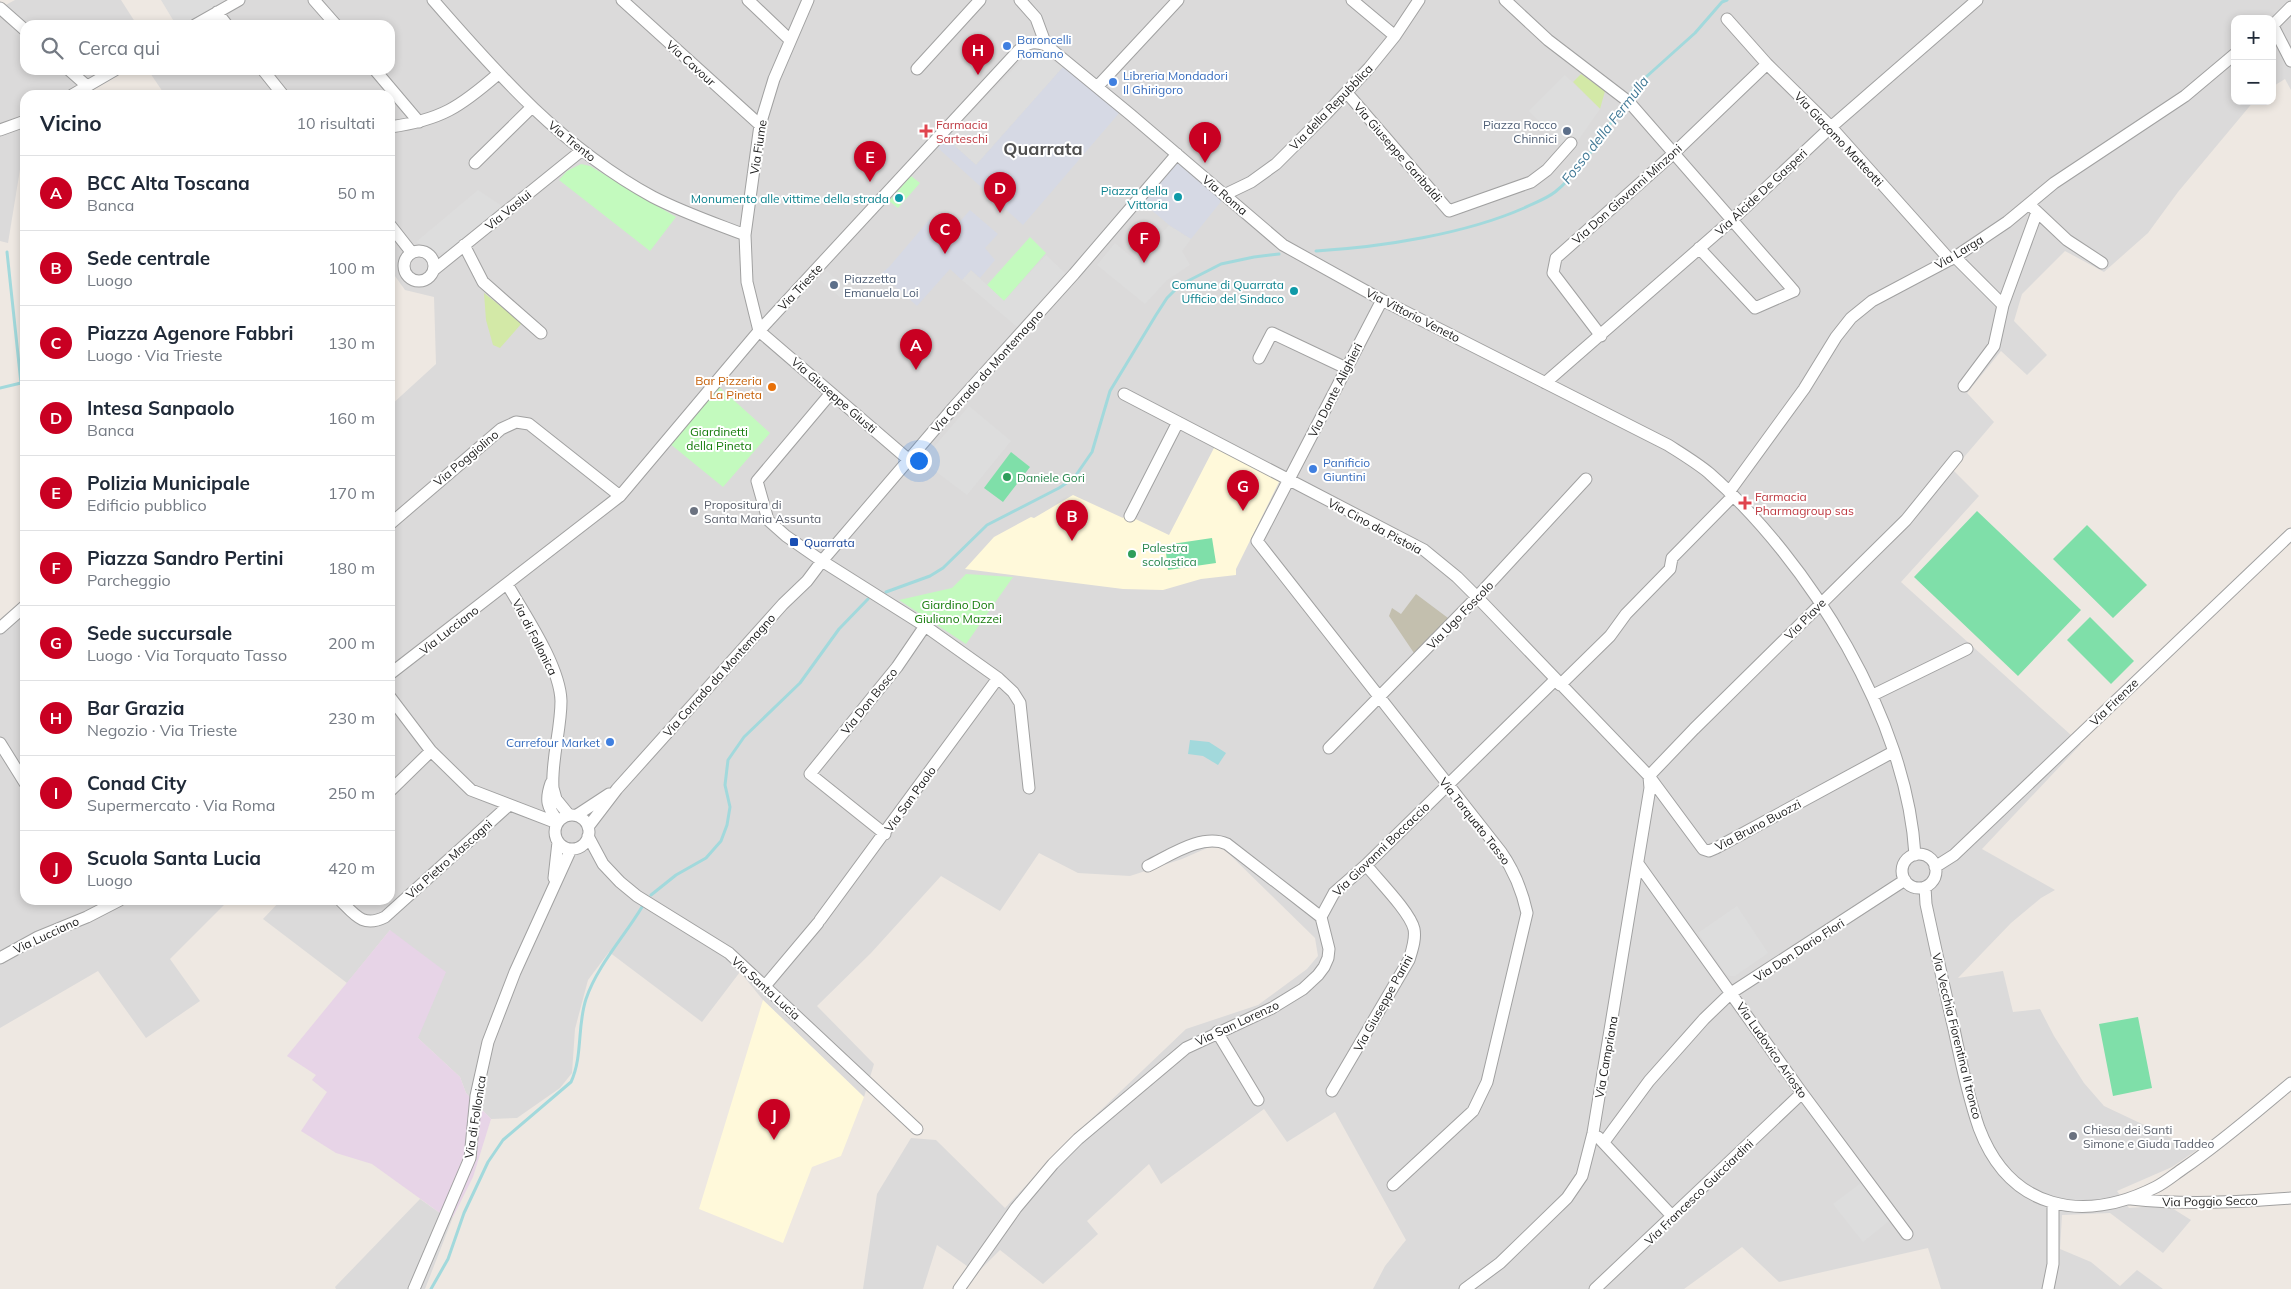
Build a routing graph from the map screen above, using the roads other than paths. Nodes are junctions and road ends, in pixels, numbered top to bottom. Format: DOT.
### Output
graph roads {
  1 [pos="239,0"];
  2 [pos="314,0"];
  3 [pos="433,0"];
  4 [pos="622,0"];
  5 [pos="808,0"];
  6 [pos="980,0"];
  7 [pos="1020,0"];
  8 [pos="1178,0"];
  9 [pos="1352,0"];
  10 [pos="1419,0"];
  11 [pos="1504,0"];
  12 [pos="1977,0"];
  13 [pos="750,1"];
  14 [pos="0,8"];
  15 [pos="2289,9"];
  16 [pos="217,12"];
  17 [pos="1727,19"];
  18 [pos="203,20"];
  19 [pos="223,20"];
  20 [pos="332,20"];
  21 [pos="2276,22"];
  22 [pos="20,26"];
  23 [pos="2276,33"];
  24 [pos="1395,36"];
  25 [pos="790,40"];
  26 [pos="1046,45"];
  27 [pos="2231,57"];
  28 [pos="2291,61"];
  29 [pos="1767,64"];
  30 [pos="917,69"];
  31 [pos="498,74"];
  32 [pos="75,75"];
  33 [pos="106,75"];
  34 [pos="267,75"];
  35 [pos="379,75"];
  36 [pos="87,86"];
  37 [pos="1097,87"];
  38 [pos="80,90"];
  39 [pos="279,90"];
  40 [pos="392,90"];
  41 [pos="1347,93"];
  42 [pos="395,94"];
  43 [pos="532,107"];
  44 [pos="419,122"];
  45 [pos="20,123"];
  46 [pos="760,125"];
  47 [pos="395,126"];
  48 [pos="1831,127"];
  49 [pos="0,130"];
  50 [pos="1571,143"];
  51 [pos="581,151"];
  52 [pos="1674,152"];
  53 [pos="1177,154"];
  54 [pos="475,163"];
  55 [pos="1224,195"];
  56 [pos="2032,208"];
  57 [pos="1733,218"];
  58 [pos="395,231"];
  59 [pos="745,235"];
  60 [pos="464,245"];
  61 [pos="1283,245"];
  62 [pos="1700,248"];
  63 [pos="412,253"];
  64 [pos="1952,258"];
  65 [pos="2102,263"];
  66 [pos="435,269"];
  67 [pos="1382,300"];
  68 [pos="2003,305"];
  69 [pos="759,331"];
  70 [pos="542,333"];
  71 [pos="1601,336"];
  72 [pos="1259,358"];
  73 [pos="1346,368"];
  74 [pos="1545,383"];
  75 [pos="1964,386"];
  76 [pos="831,393"];
  77 [pos="1124,394"];
  78 [pos="1178,422"];
  79 [pos="1957,457"];
  80 [pos="909,460"];
  81 [pos="1586,479"];
  82 [pos="1288,480"];
  83 [pos="1731,494"];
  84 [pos="620,496"];
  85 [pos="1130,516"];
  86 [pos="395,520"];
  87 [pos="2291,534"];
  88 [pos="822,561"];
  89 [pos="507,584"];
  90 [pos="1477,597"];
  91 [pos="1821,604"];
  92 [pos="20,610"];
  93 [pos="925,626"];
  94 [pos="0,628"];
  95 [pos="1967,649"];
  96 [pos="395,670"];
  97 [pos="998,678"];
  98 [pos="1558,682"];
  99 [pos="1873,695"];
  100 [pos="1379,698"];
  101 [pos="395,704"];
  102 [pos="0,743"];
  103 [pos="1329,748"];
  104 [pos="431,751"];
  105 [pos="1893,752"];
  106 [pos="20,775"];
  107 [pos="1649,776"];
  108 [pos="552,781"];
  109 [pos="1446,785"];
  110 [pos="395,786"];
  111 [pos="1029,788"];
  112 [pos="616,789"];
  113 [pos="508,806"];
  114 [pos="573,815"];
  115 [pos="558,822"];
  116 [pos="588,832"];
  117 [pos="885,834"];
  118 [pos="558,842"];
  119 [pos="576,848"];
  120 [pos="1915,855"];
  121 [pos="603,864"];
  122 [pos="1366,865"];
  123 [pos="1638,865"];
  124 [pos="1148,866"];
  125 [pos="1935,867"];
  126 [pos="1905,880"];
  127 [pos="553,887"];
  128 [pos="1925,887"];
  129 [pos="106,905"];
  130 [pos="345,905"];
  131 [pos="1321,917"];
  132 [pos="0,958"];
  133 [pos="765,986"];
  134 [pos="1731,993"];
  135 [pos="1217,1032"];
  136 [pos="2291,1083"];
  137 [pos="1332,1091"];
  138 [pos="1802,1093"];
  139 [pos="1258,1100"];
  140 [pos="916,1129"];
  141 [pos="1593,1133"];
  142 [pos="1604,1142"];
  143 [pos="1393,1185"];
  144 [pos="2291,1198"];
  145 [pos="2129,1199"];
  146 [pos="2053,1204"];
  147 [pos="1673,1217"];
  148 [pos="1907,1234"];
  149 [pos="414,1289"];
  150 [pos="959,1289"];
  151 [pos="1465,1289"];
  152 [pos="1595,1289"];
  153 [pos="2048,1289"];
  1 -- 16 [label="street"];
  2 -- 20 [label="street"];
  3 -- 31 [label="street, Via Trento"];
  4 -- 46 [label="street, Via Cavour"];
  5 -- 25 [label="street, Via Fiume"];
  6 -- 30 [label="street"];
  7 -- 26 [label="street"];
  8 -- 37 [label="street"];
  9 -- 24 [label="street"];
  10 -- 24 [label="street, Via della Repubblica"];
  11 -- 52 [label="street"];
  12 -- 48 [label="street, Via Alcide De Gasperi"];
  13 -- 25 [label="street"];
  14 -- 22 [label="street"];
  15 -- 21 [label="street"];
  16 -- 18 [label="street"];
  16 -- 19 [label="street"];
  17 -- 29 [label="street, Via Giacomo Matteotti"];
  23 -- 28 [label="street"];
  24 -- 41 [label="street, Via della Repubblica"];
  25 -- 46 [label="street, Via Fiume"];
  26 -- 37 [label="street"];
  26 -- 69 [label="street, Via Trieste"];
  27 -- 56 [label="street, Via Larga"];
  29 -- 48 [label="street, Via Giacomo Matteotti"];
  29 -- 52 [label="street, Via Don Giovanni Minzoni"];
  31 -- 43 [label="street, Via Trento"];
  31 -- 44 [label="street"];
  32 -- 36 [label="street"];
  33 -- 36 [label="street"];
  34 -- 39 [label="street"];
  35 -- 40 [label="street"];
  36 -- 38 [label="street"];
  37 -- 53 [label="street, Via Roma"];
  41 -- 50 [label="street, Via Giuseppe Garibaldi"];
  41 -- 55 [label="street, Via della Repubblica"];
  42 -- 44 [label="street"];
  43 -- 51 [label="street, Via Trento"];
  43 -- 54 [label="street"];
  44 -- 47 [label="street"];
  45 -- 49 [label="street"];
  46 -- 59 [label="street, Via Fiume"];
  48 -- 57 [label="street, Via Alcide De Gasperi"];
  48 -- 64 [label="street, Via Giacomo Matteotti"];
  51 -- 59 [label="street, Via Trento"];
  51 -- 60 [label="street, Via Vaslui"];
  52 -- 57 [label="street"];
  52 -- 71 [label="street, Via Don Giovanni Minzoni"];
  53 -- 55 [label="street, Via Roma"];
  53 -- 80 [label="street, Via Corrado da Montemagno"];
  55 -- 61 [label="street, Via Roma"];
  56 -- 64 [label="street, Via Larga"];
  56 -- 65 [label="street"];
  56 -- 68 [label="street"];
  57 -- 62 [label="street, Via Alcide De Gasperi"];
  57 -- 62 [label="street"];
  58 -- 63 [label="street"];
  59 -- 69 [label="street, Via Fiume"];
  60 -- 66 [label="street, Via Vaslui"];
  60 -- 70 [label="street"];
  61 -- 67 [label="street, Via Vittorio Veneto"];
  62 -- 71 [label="street, Via Alcide De Gasperi"];
  63 -- 66 [label="street"];
  63 -- 66 [label="street"];
  64 -- 68 [label="street, Via Giacomo Matteotti"];
  64 -- 83 [label="street, Via Larga"];
  67 -- 73 [label="street, Via Dante Alighieri"];
  67 -- 74 [label="street, Via Vittorio Veneto"];
  68 -- 75 [label="street"];
  69 -- 76 [label="street, Via Giuseppe Giusti"];
  69 -- 84 [label="street, Via Trieste"];
  71 -- 74 [label="street, Via Alcide De Gasperi"];
  72 -- 73 [label="street"];
  73 -- 82 [label="street, Via Dante Alighieri"];
  74 -- 83 [label="street"];
  76 -- 80 [label="street, Via Giuseppe Giusti"];
  76 -- 88 [label="street"];
  77 -- 78 [label="street, Via Cino da Pistoia"];
  78 -- 82 [label="street, Via Cino da Pistoia"];
  78 -- 85 [label="street"];
  79 -- 91 [label="street, Via Piave"];
  80 -- 88 [label="street, Via Corrado da Montemagno"];
  81 -- 90 [label="street, Via Ugo Foscolo"];
  82 -- 90 [label="street, Via Cino da Pistoia"];
  82 -- 100 [label="street, Via Torquato Tasso"];
  83 -- 91 [label="street"];
  83 -- 98 [label="street, Via Larga"];
  84 -- 86 [label="street, Via Poggiolino"];
  84 -- 89 [label="street, Via Trieste"];
  87 -- 125 [label="street, Via Firenze"];
  88 -- 93 [label="street"];
  88 -- 112 [label="street, Via Corrado da Montemagno"];
  89 -- 96 [label="street, Via Lucciano"];
  89 -- 108 [label="street, Via di Follonica"];
  90 -- 98 [label="street, Via Cino da Pistoia"];
  90 -- 100 [label="street, Via Ugo Foscolo"];
  91 -- 99 [label="street"];
  91 -- 107 [label="street, Via Piave"];
  92 -- 94 [label="street"];
  93 -- 97 [label="street"];
  93 -- 117 [label="street, Via Don Bosco"];
  95 -- 99 [label="street"];
  97 -- 111 [label="street"];
  97 -- 117 [label="street, Via San Paolo"];
  98 -- 107 [label="street, Via Cino da Pistoia"];
  98 -- 109 [label="street, Via Giovanni Boccaccio"];
  99 -- 105 [label="street"];
  100 -- 103 [label="street, Via Ugo Foscolo"];
  100 -- 109 [label="street, Via Torquato Tasso"];
  101 -- 104 [label="street"];
  102 -- 106 [label="street"];
  104 -- 110 [label="street"];
  104 -- 113 [label="street"];
  105 -- 107 [label="street, Via Bruno Buozzi"];
  105 -- 120 [label="street"];
  107 -- 123 [label="street, Via Campriana"];
  108 -- 114 [label="street, Via di Follonica"];
  108 -- 115 [label="street, Via di Follonica"];
  109 -- 122 [label="street, Via Giovanni Boccaccio"];
  109 -- 143 [label="street, Via Torquato Tasso"];
  112 -- 114 [label="street, Via Corrado da Montemagno"];
  112 -- 116 [label="street, Via Corrado da Montemagno"];
  113 -- 115 [label="street"];
  113 -- 130 [label="street, Via Pietro Mascagni"];
  114 -- 115 [label="street"];
  114 -- 116 [label="street"];
  115 -- 118 [label="street"];
  116 -- 119 [label="street"];
  116 -- 121 [label="street, Via Santa Lucia"];
  117 -- 133 [label="street, Via San Paolo"];
  118 -- 119 [label="street"];
  118 -- 127 [label="street, Via di Follonica"];
  119 -- 121 [label="street, Via Santa Lucia"];
  119 -- 127 [label="street, Via di Follonica"];
  120 -- 125 [label="street"];
  120 -- 126 [label="street"];
  121 -- 133 [label="street, Via Santa Lucia"];
  122 -- 131 [label="street, Via Giovanni Boccaccio"];
  122 -- 137 [label="street, Via Giuseppe Parini"];
  123 -- 134 [label="street, Via Ludovico Ariosto"];
  123 -- 141 [label="street, Via Campriana"];
  124 -- 131 [label="street"];
  125 -- 128 [label="street"];
  126 -- 128 [label="street"];
  126 -- 134 [label="street, Via Don Dario Flori"];
  127 -- 149 [label="street, Via di Follonica"];
  128 -- 146 [label="street, Via Vecchia Fiorentina II tronco"];
  129 -- 132 [label="street, Via Lucciano"];
  131 -- 135 [label="street, Via San Lorenzo"];
  133 -- 140 [label="street, Via Santa Lucia"];
  134 -- 138 [label="street, Via Ludovico Ariosto"];
  134 -- 142 [label="street, Via Don Dario Flori"];
  135 -- 139 [label="street"];
  135 -- 150 [label="street, Via San Lorenzo"];
  136 -- 145 [label="street, Via Vecchia Fiorentina II tronco"];
  138 -- 147 [label="street, Via Francesco Guicciardini"];
  138 -- 148 [label="street, Via Ludovico Ariosto"];
  141 -- 142 [label="street"];
  141 -- 151 [label="street, Via Campriana"];
  142 -- 147 [label="street"];
  144 -- 145 [label="street, Via Poggio Secco"];
  145 -- 146 [label="street, Via Vecchia Fiorentina II tronco"];
  146 -- 153 [label="street"];
  147 -- 152 [label="street, Via Francesco Guicciardini"];
}
